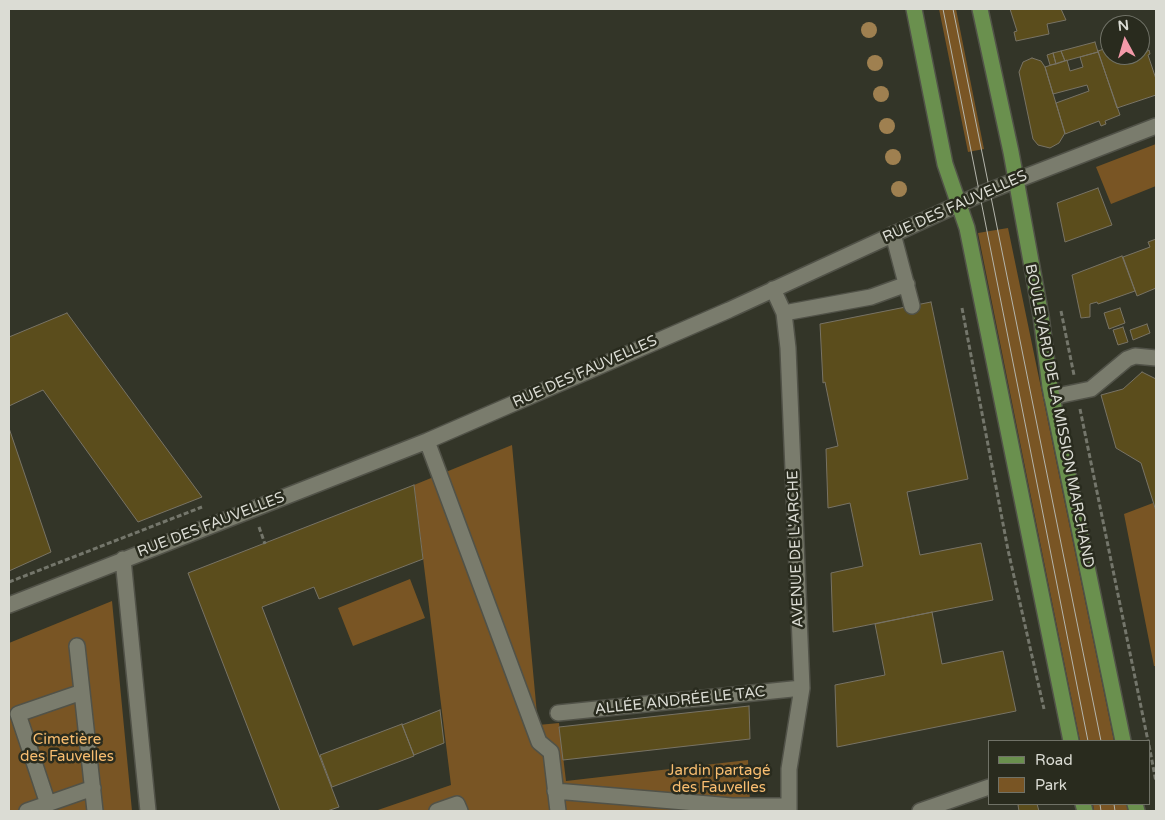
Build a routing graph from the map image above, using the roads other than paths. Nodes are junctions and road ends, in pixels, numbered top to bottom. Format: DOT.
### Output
graph roads {
  1 [pos="914,9"];
  2 [pos="980,9"];
  3 [pos="1156,126"];
  4 [pos="1015,179"];
  5 [pos="959,204"];
  6 [pos="893,234"];
  7 [pos="907,284"];
  8 [pos="773,289"];
  9 [pos="912,306"];
  10 [pos="784,312"];
  11 [pos="1156,358"];
  12 [pos="1052,397"];
  13 [pos="427,441"];
  14 [pos="123,559"];
  15 [pos="9,605"];
  16 [pos="78,646"];
  17 [pos="802,688"];
  18 [pos="82,692"];
  19 [pos="558,713"];
  20 [pos="1071,740"];
  21 [pos="1123,740"];
  22 [pos="988,787"];
  23 [pos="93,788"];
  24 [pos="555,790"];
  25 [pos="48,804"];
  26 [pos="459,808"];
  27 [pos="725,809"];
  28 [pos="788,809"];
  29 [pos="26,811"];
  30 [pos="95,811"];
  31 [pos="148,811"];
  32 [pos="437,811"];
  33 [pos="558,811"];
  34 [pos="920,811"];
  1 -- 5 [label="main road"];
  2 -- 4 [label="main road, BOULEVARD DE LA MISSION MARCHAND"];
  3 -- 4 [label="street, RUE DES FAUVELLES"];
  4 -- 5 [label="street, RUE DES FAUVELLES"];
  4 -- 12 [label="main road, BOULEVARD DE LA MISSION MARCHAND"];
  5 -- 6 [label="street, RUE DES FAUVELLES"];
  5 -- 20 [label="main road"];
  6 -- 7 [label="street"];
  6 -- 8 [label="street, RUE DES FAUVELLES"];
  7 -- 9 [label="street"];
  7 -- 10 [label="street"];
  8 -- 10 [label="street, AVENUE DE L'ARCHE"];
  8 -- 13 [label="street, RUE DES FAUVELLES"];
  10 -- 17 [label="street, AVENUE DE L'ARCHE"];
  11 -- 12 [label="street"];
  12 -- 21 [label="main road, BOULEVARD DE LA MISSION MARCHAND"];
  13 -- 14 [label="street, RUE DES FAUVELLES"];
  13 -- 24 [label="street"];
  14 -- 15 [label="street, RUE DES FAUVELLES"];
  14 -- 31 [label="street"];
  16 -- 18 [label="street"];
  17 -- 19 [label="street, ALLÉE ANDRÉE LE TAC"];
  17 -- 28 [label="street, AVENUE DE L'ARCHE"];
  18 -- 23 [label="street"];
  18 -- 25 [label="street"];
  22 -- 34 [label="street"];
  23 -- 25 [label="street"];
  23 -- 30 [label="street"];
  24 -- 27 [label="street"];
  24 -- 33 [label="street"];
  25 -- 29 [label="street"];
  26 -- 32 [label="street"];
  27 -- 28 [label="street"];
}
